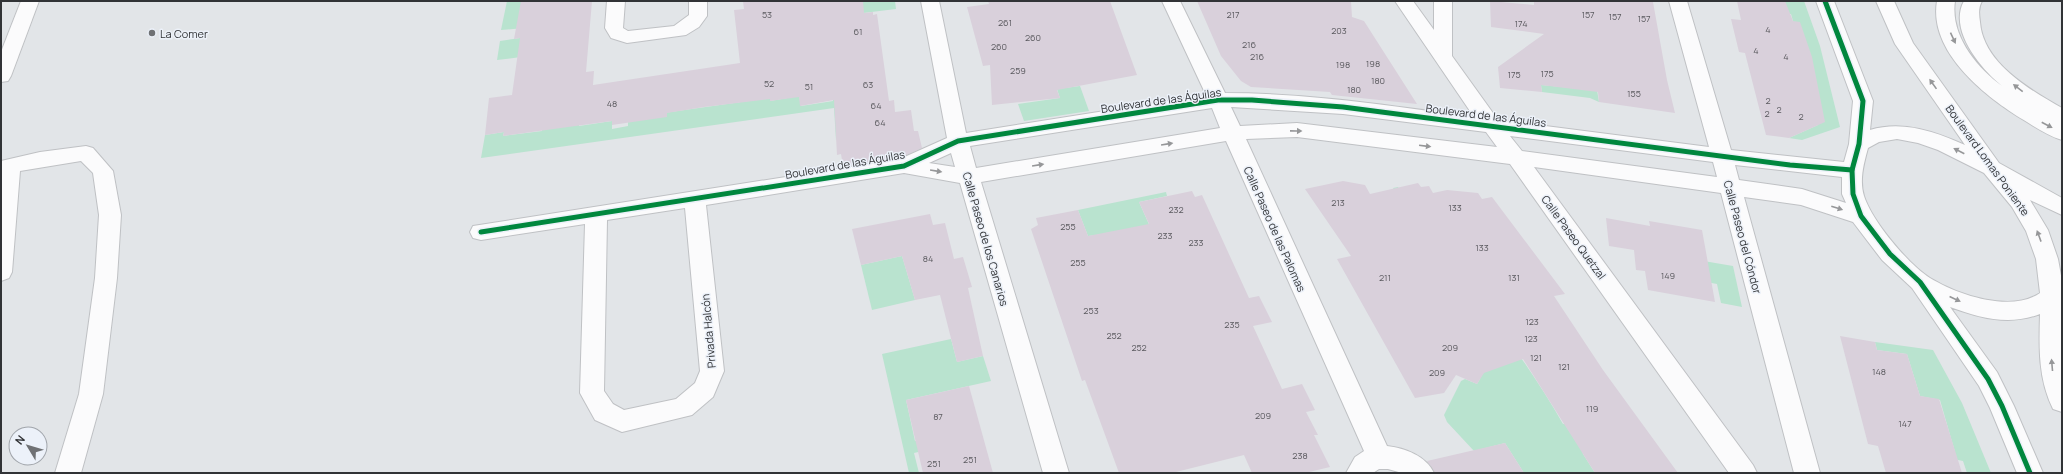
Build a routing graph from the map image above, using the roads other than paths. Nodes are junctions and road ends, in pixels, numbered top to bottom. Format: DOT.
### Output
graph roads {
  1 [pos="30,1"];
  2 [pos="616,1"];
  3 [pos="698,1"];
  4 [pos="930,1"];
  5 [pos="1171,1"];
  6 [pos="1404,1"];
  7 [pos="1443,1"];
  8 [pos="1678,1"];
  9 [pos="1825,1"];
  10 [pos="1885,1"];
  11 [pos="1946,1"];
  12 [pos="1972,1"];
  13 [pos="1443,55"];
  14 [pos="1,76"];
  15 [pos="1218,100"];
  16 [pos="2035,110"];
  17 [pos="2062,117"];
  18 [pos="1490,126"];
  19 [pos="1232,133"];
  20 [pos="2062,133"];
  21 [pos="958,141"];
  22 [pos="1859,144"];
  23 [pos="1722,156"];
  24 [pos="1516,157"];
  25 [pos="904,166"];
  26 [pos="5,167"];
  27 [pos="1852,170"];
  28 [pos="1993,170"];
  29 [pos="968,176"];
  30 [pos="1730,187"];
  31 [pos="695,198"];
  32 [pos="2062,207"];
  33 [pos="596,214"];
  34 [pos="1862,216"];
  35 [pos="481,232"];
  36 [pos="1,272"];
  37 [pos="1920,282"];
  38 [pos="2057,293"];
  39 [pos="2062,402"];
  40 [pos="1379,457"];
  41 [pos="68,473"];
  42 [pos="1056,473"];
  43 [pos="1359,473"];
  44 [pos="1421,473"];
  45 [pos="1744,473"];
  46 [pos="1807,473"];
  47 [pos="2030,473"];
  1 -- 14 [label="street"];
  2 -- 3 [label="street"];
  4 -- 21 [label="street, Calle Paseo de los Canarios"];
  5 -- 15 [label="street, Calle Paseo de las Palomas"];
  6 -- 13 [label="street, Calle Paseo Quetzal"];
  7 -- 13 [label="street"];
  8 -- 23 [label="street, Calle Paseo del Cóndor"];
  9 -- 22 [label="street"];
  28 -- 10 [label="street, Boulevard Lomas Poniente, one-way"];
  11 -- 16 [label="street, one-way"];
  16 -- 12 [label="street, one-way"];
  13 -- 18 [label="street, Calle Paseo Quetzal"];
  15 -- 18 [label="street, Boulevard de las Águilas"];
  15 -- 19 [label="street, Calle Paseo de las Palomas"];
  15 -- 21 [label="street, Boulevard de las Águilas"];
  16 -- 17 [label="street"];
  16 -- 20 [label="street, one-way"];
  18 -- 23 [label="street, Boulevard de las Águilas"];
  18 -- 24 [label="street, Calle Paseo Quetzal"];
  19 -- 24 [label="street, Boulevard de las Águilas, one-way"];
  29 -- 19 [label="street, Boulevard de las Águilas, one-way"];
  19 -- 40 [label="street, Calle Paseo de las Palomas"];
  21 -- 25 [label="street, Boulevard de las Águilas"];
  21 -- 29 [label="street, Calle Paseo de los Canarios"];
  22 -- 27 [label="street"];
  28 -- 22 [label="street, one-way"];
  23 -- 27 [label="street, Boulevard de las Águilas"];
  23 -- 30 [label="street, Calle Paseo del Cóndor"];
  24 -- 30 [label="street, Boulevard de las Águilas"];
  24 -- 45 [label="street, Calle Paseo Quetzal"];
  25 -- 29 [label="street, Boulevard de las Águilas, one-way"];
  25 -- 31 [label="street, Boulevard de las Águilas"];
  26 -- 36 [label="street"];
  26 -- 41 [label="street"];
  27 -- 34 [label="street"];
  28 -- 32 [label="street"];
  38 -- 28 [label="street, Boulevard Lomas Poniente, one-way"];
  29 -- 42 [label="street, Calle Paseo de los Canarios"];
  30 -- 34 [label="street, Boulevard de las Águilas, one-way"];
  30 -- 46 [label="street, Calle Paseo del Cóndor"];
  31 -- 33 [label="street, Boulevard de las Águilas"];
  31 -- 33 [label="street, Privada Halcón"];
  33 -- 35 [label="street, Boulevard de las Águilas"];
  34 -- 37 [label="street"];
  37 -- 38 [label="street, one-way"];
  37 -- 47 [label="street"];
  39 -- 38 [label="street, Boulevard Lomas Poniente, one-way"];
  40 -- 43 [label="street"];
  40 -- 44 [label="street"];
}
